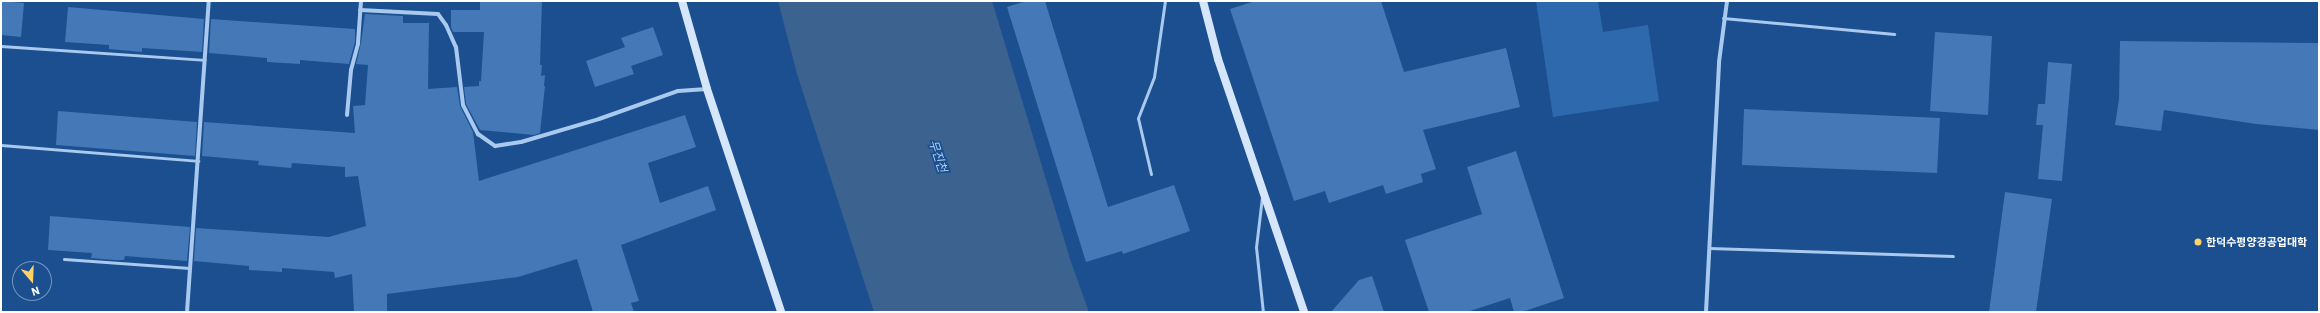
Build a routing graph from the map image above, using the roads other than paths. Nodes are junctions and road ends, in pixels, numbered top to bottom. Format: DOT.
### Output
graph roads {
  1 [pos="209,1"];
  2 [pos="361,1"];
  3 [pos="682,1"];
  4 [pos="1165,1"];
  5 [pos="1203,1"];
  6 [pos="1727,1"];
  7 [pos="360,10"];
  8 [pos="1723,18"];
  9 [pos="1894,34"];
  10 [pos="1,46"];
  11 [pos="205,60"];
  12 [pos="707,89"];
  13 [pos="347,115"];
  14 [pos="1,145"];
  15 [pos="198,161"];
  16 [pos="1151,174"];
  17 [pos="1263,191"];
  18 [pos="1709,248"];
  19 [pos="1953,256"];
  20 [pos="64,259"];
  21 [pos="190,268"];
  22 [pos="187,312"];
  23 [pos="781,312"];
  24 [pos="1263,312"];
  25 [pos="1304,312"];
  26 [pos="1706,312"];
  1 -- 11 [label="street"];
  2 -- 7 [label="street"];
  3 -- 12 [label="street"];
  4 -- 16 [label="lane"];
  5 -- 17 [label="street"];
  6 -- 8 [label="street"];
  7 -- 12 [label="street"];
  7 -- 13 [label="street"];
  8 -- 9 [label="lane"];
  8 -- 18 [label="street"];
  10 -- 11 [label="lane"];
  11 -- 15 [label="street"];
  12 -- 23 [label="street"];
  14 -- 15 [label="lane"];
  15 -- 21 [label="street"];
  17 -- 24 [label="lane"];
  17 -- 25 [label="street"];
  18 -- 19 [label="lane"];
  18 -- 26 [label="street"];
  20 -- 21 [label="lane"];
  21 -- 22 [label="street"];
}
